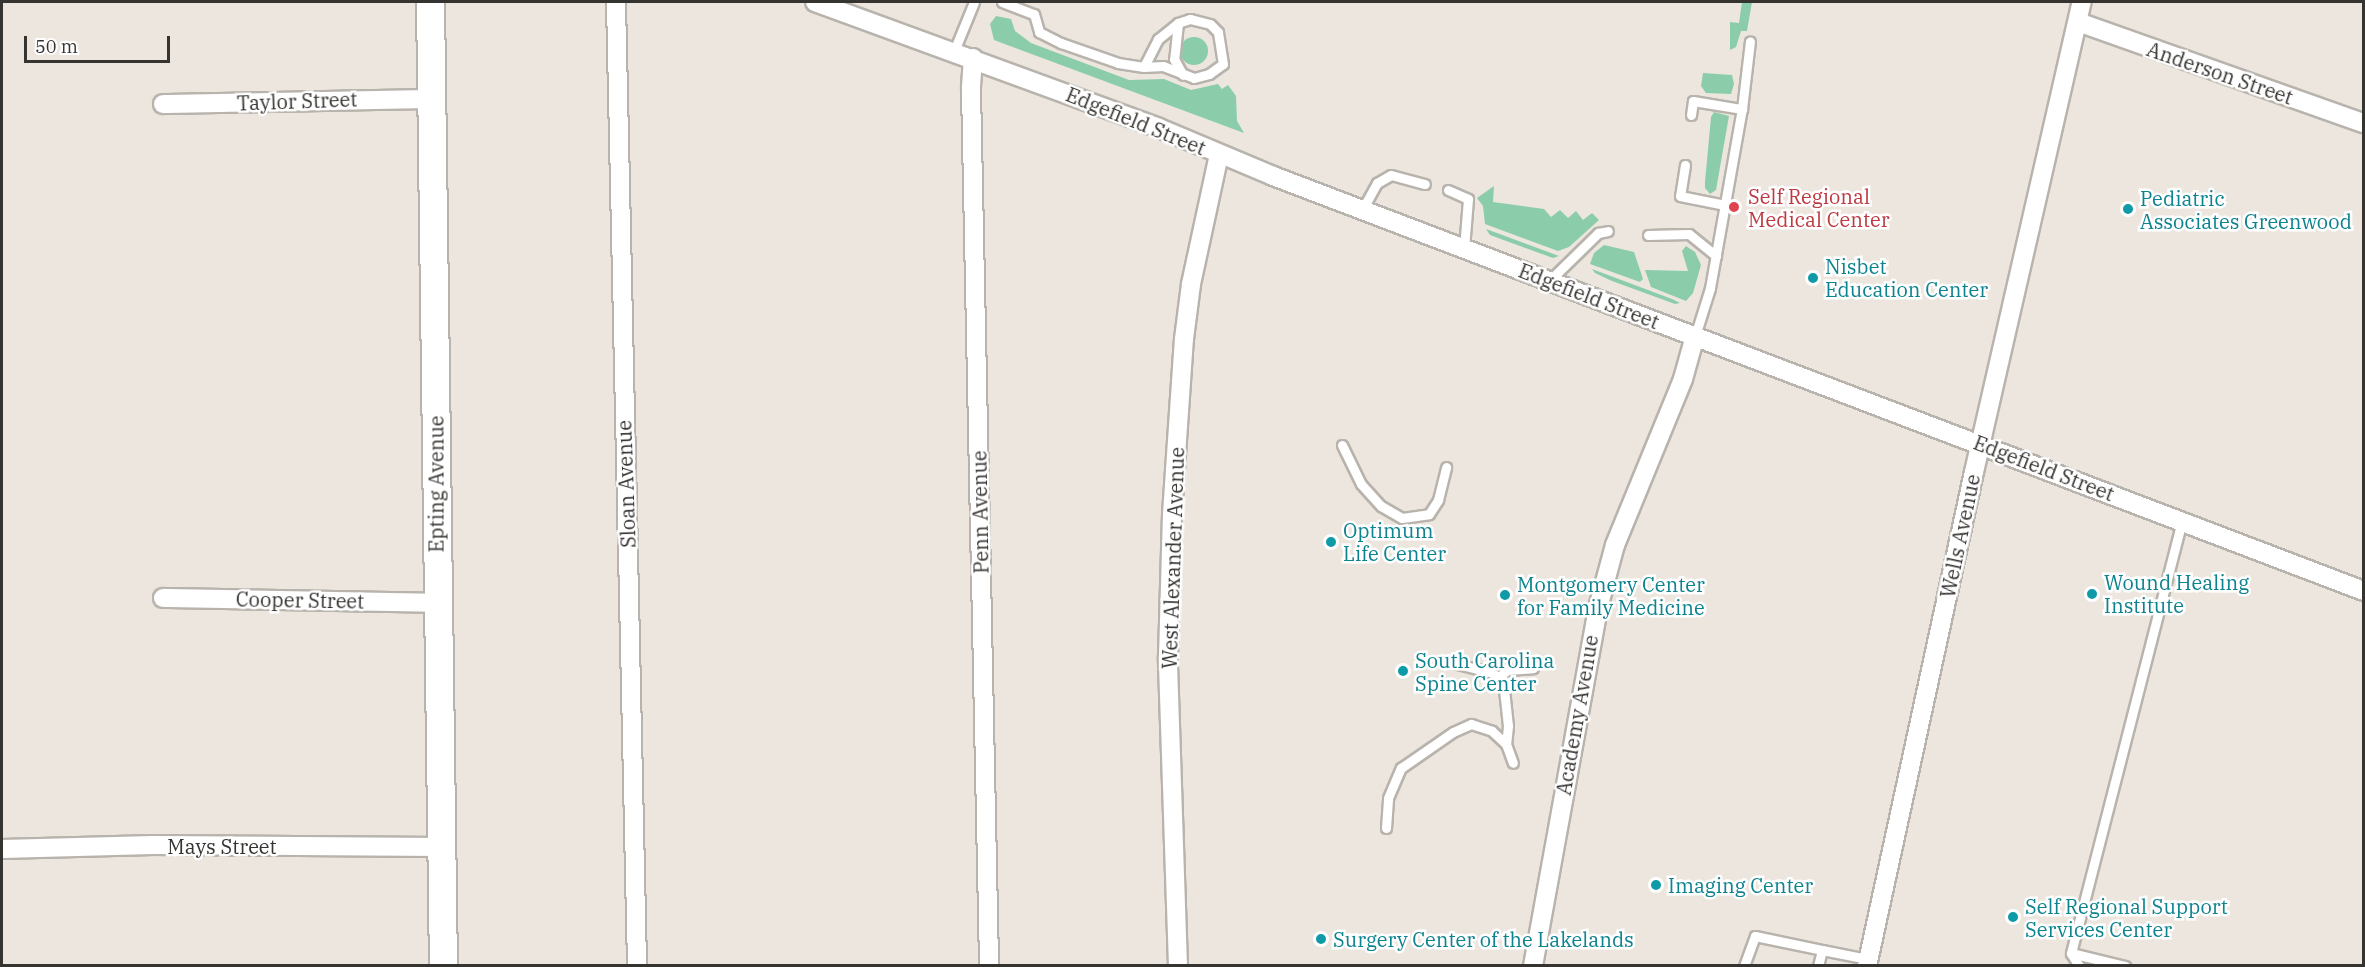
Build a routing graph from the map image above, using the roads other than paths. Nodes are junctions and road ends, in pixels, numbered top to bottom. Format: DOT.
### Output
graph roads {
  1 [pos="430,2"];
  2 [pos="616,2"];
  3 [pos="814,2"];
  4 [pos="974,2"];
  5 [pos="1002,2"];
  6 [pos="2082,2"];
  7 [pos="2078,22"];
  8 [pos="1178,23"];
  9 [pos="1750,41"];
  10 [pos="954,51"];
  11 [pos="973,58"];
  12 [pos="1144,67"];
  13 [pos="1183,76"];
  14 [pos="432,99"];
  15 [pos="163,104"];
  16 [pos="1742,109"];
  17 [pos="1691,115"];
  18 [pos="2364,123"];
  19 [pos="1219,155"];
  20 [pos="1685,165"];
  21 [pos="1425,184"];
  22 [pos="1448,190"];
  23 [pos="1725,205"];
  24 [pos="1362,210"];
  25 [pos="1608,231"];
  26 [pos="1648,235"];
  27 [pos="1464,249"];
  28 [pos="1716,256"];
  29 [pos="1549,281"];
  30 [pos="1695,336"];
  31 [pos="1342,445"];
  32 [pos="1981,445"];
  33 [pos="1446,467"];
  34 [pos="2182,521"];
  35 [pos="2364,591"];
  36 [pos="163,597"];
  37 [pos="437,603"];
  38 [pos="1457,664"];
  39 [pos="1533,668"];
  40 [pos="1499,677"];
  41 [pos="1506,744"];
  42 [pos="1513,763"];
  43 [pos="1386,828"];
  44 [pos="442,847"];
  45 [pos="2,849"];
  46 [pos="1822,950"];
  47 [pos="2071,953"];
  48 [pos="1868,962"];
  49 [pos="442,966"];
  50 [pos="637,966"];
  51 [pos="989,966"];
  52 [pos="1178,966"];
  53 [pos="1533,966"];
  54 [pos="1744,966"];
  55 [pos="1818,966"];
  56 [pos="2079,966"];
  57 [pos="2125,966"];
  1 -- 14 [label="street, Epting Avenue"];
  2 -- 50 [label="street, Sloan Avenue"];
  3 -- 10 [label="street, Edgefield Street"];
  4 -- 10 [label="lane"];
  5 -- 12 [label="lane"];
  6 -- 7 [label="street, Wells Avenue"];
  7 -- 18 [label="street, Anderson Street"];
  7 -- 32 [label="street, Wells Avenue"];
  8 -- 12 [label="lane"];
  8 -- 13 [label="lane"];
  8 -- 13 [label="lane"];
  9 -- 16 [label="lane"];
  10 -- 11 [label="street, Edgefield Street"];
  11 -- 19 [label="street, Edgefield Street"];
  11 -- 51 [label="street, Penn Avenue"];
  12 -- 13 [label="lane"];
  14 -- 15 [label="street, Taylor Street"];
  14 -- 37 [label="street, Epting Avenue"];
  16 -- 17 [label="lane"];
  16 -- 23 [label="lane"];
  19 -- 24 [label="street, Edgefield Street"];
  19 -- 52 [label="street, West Alexander Avenue"];
  20 -- 23 [label="lane"];
  21 -- 24 [label="lane"];
  22 -- 27 [label="lane"];
  23 -- 28 [label="lane"];
  24 -- 27 [label="street, Edgefield Street"];
  25 -- 29 [label="lane"];
  26 -- 28 [label="lane"];
  27 -- 29 [label="street, Edgefield Street"];
  28 -- 30 [label="lane"];
  29 -- 30 [label="street, Edgefield Street"];
  30 -- 32 [label="street, Edgefield Street"];
  30 -- 53 [label="street, Academy Avenue"];
  31 -- 33 [label="lane"];
  32 -- 34 [label="street, Edgefield Street"];
  32 -- 48 [label="street, Wells Avenue"];
  34 -- 35 [label="street, Edgefield Street"];
  34 -- 47 [label="lane"];
  36 -- 37 [label="street, Cooper Street"];
  37 -- 44 [label="street, Epting Avenue"];
  38 -- 40 [label="lane"];
  39 -- 40 [label="lane"];
  40 -- 41 [label="lane"];
  41 -- 42 [label="lane"];
  41 -- 43 [label="lane"];
  44 -- 45 [label="street, Mays Street"];
  44 -- 49 [label="street, Epting Avenue"];
  46 -- 48 [label="lane"];
  46 -- 54 [label="lane"];
  46 -- 55 [label="lane"];
  47 -- 56 [label="lane"];
  47 -- 57 [label="lane"];
}
